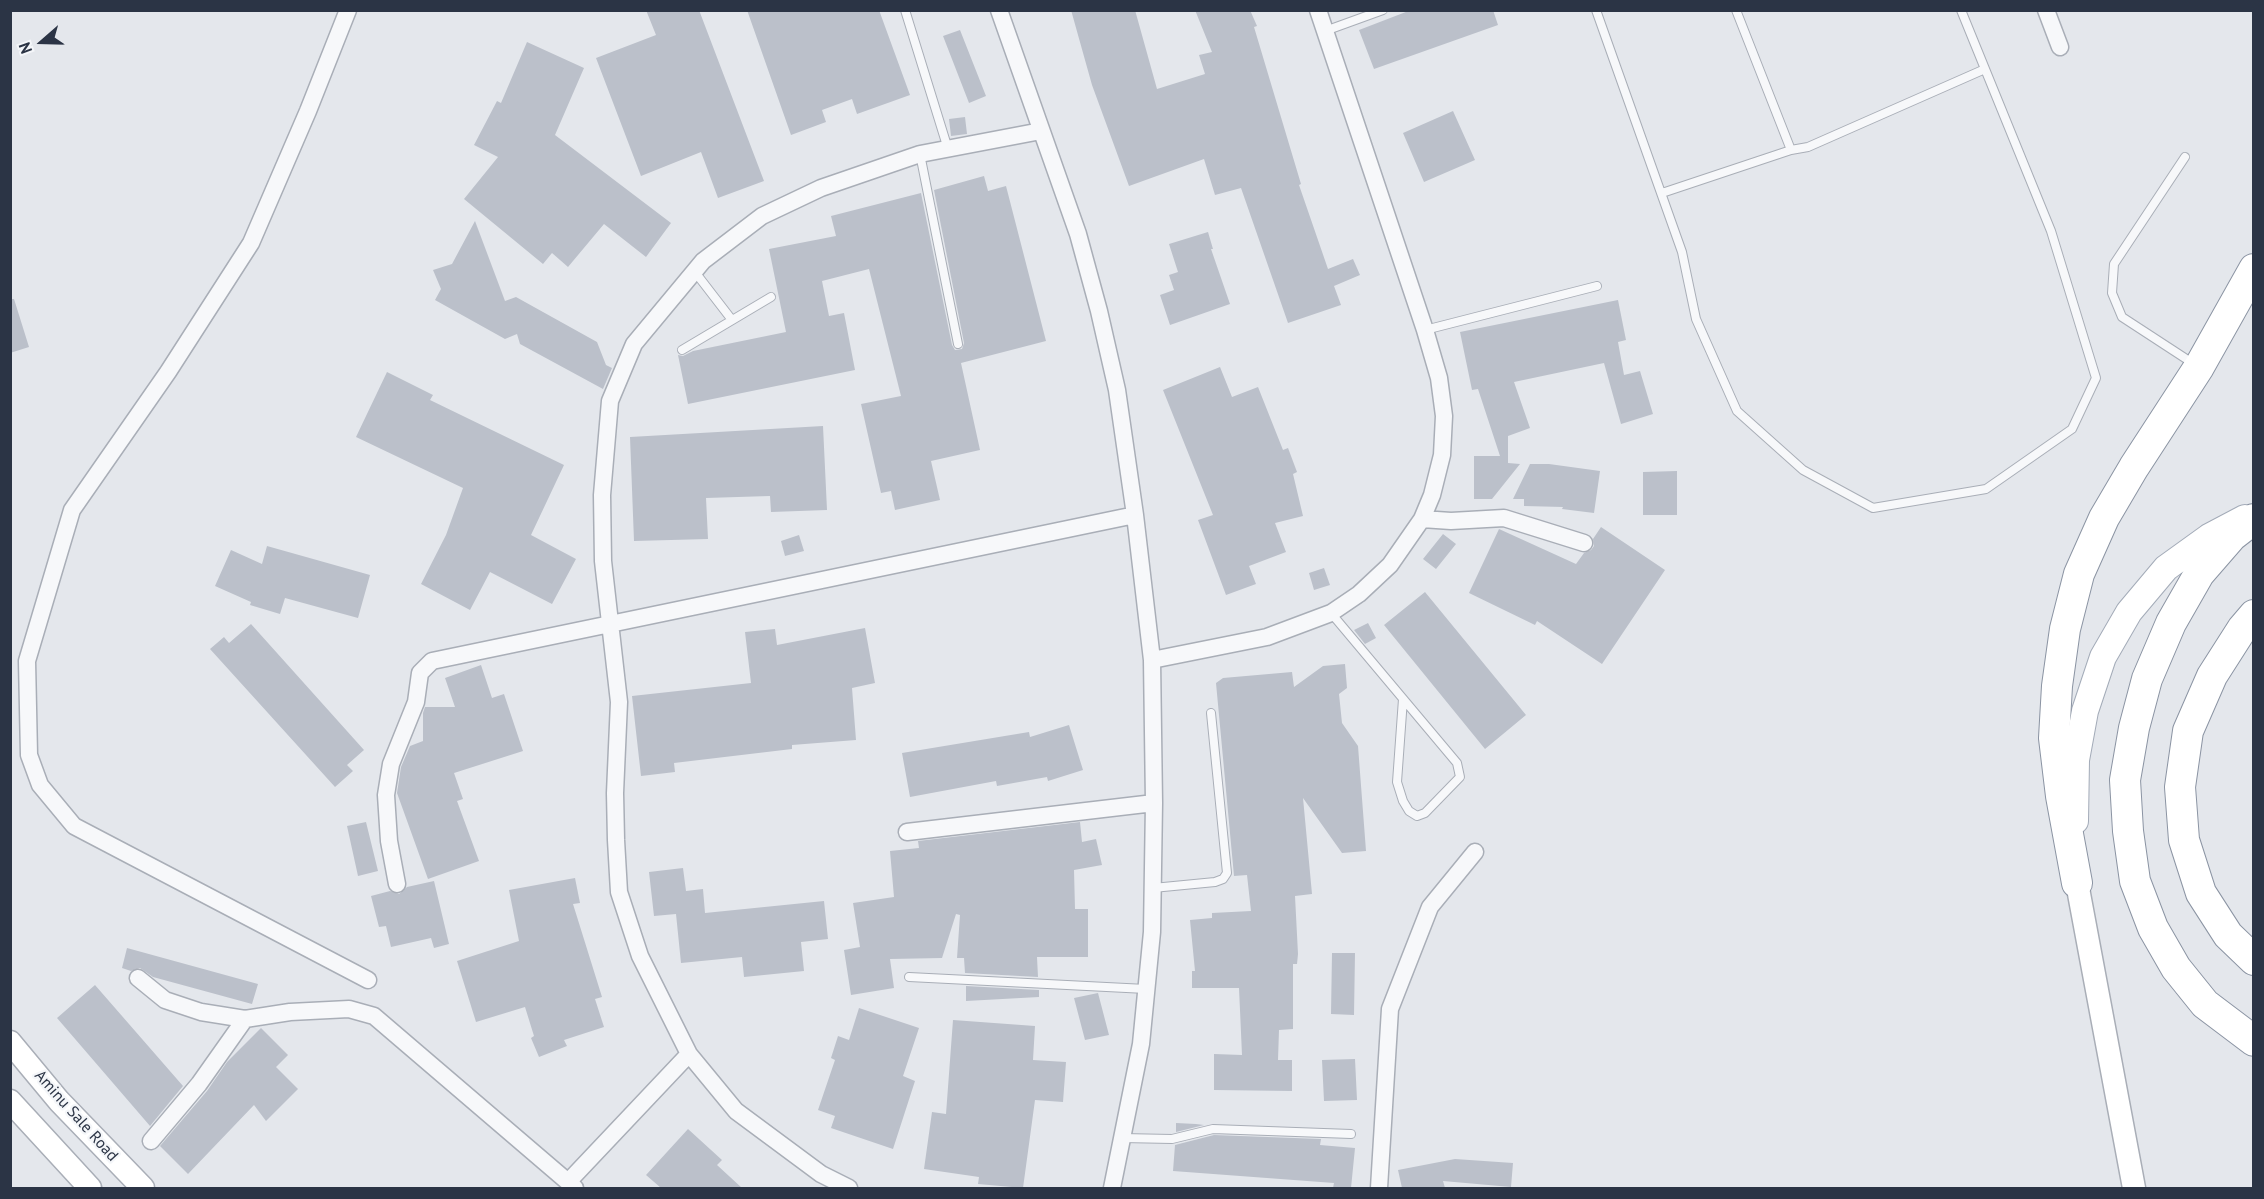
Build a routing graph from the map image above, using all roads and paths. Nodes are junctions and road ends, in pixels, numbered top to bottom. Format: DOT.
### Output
graph roads {
  1 [pos="348,10"];
  2 [pos="905,10"];
  3 [pos="999,10"];
  4 [pos="1318,10"];
  5 [pos="1383,10"];
  6 [pos="1596,10"];
  7 [pos="1736,10"];
  8 [pos="1961,10"];
  9 [pos="2046,10"];
  10 [pos="1325,31"];
  11 [pos="2060,47"];
  12 [pos="1985,69"];
  13 [pos="1041,130"];
  14 [pos="948,149"];
  15 [pos="1791,150"];
  16 [pos="920,154"];
  17 [pos="2185,157"];
  18 [pos="1662,193"];
  19 [pos="2253,269"];
  20 [pos="695,272"];
  21 [pos="1597,286"];
  22 [pos="771,297"];
  23 [pos="732,320"];
  24 [pos="1425,330"];
  25 [pos="958,344"];
  26 [pos="682,350"];
  27 [pos="2199,367"];
  28 [pos="2253,513"];
  29 [pos="1135,515"];
  30 [pos="1422,519"];
  31 [pos="2253,519"];
  32 [pos="1584,543"];
  33 [pos="1330,613"];
  34 [pos="2253,615"];
  35 [pos="611,625"];
  36 [pos="1152,660"];
  37 [pos="1402,699"];
  38 [pos="1211,713"];
  39 [pos="1154,803"];
  40 [pos="907,832"];
  41 [pos="1475,852"];
  42 [pos="397,884"];
  43 [pos="2077,884"];
  44 [pos="1153,888"];
  45 [pos="2253,960"];
  46 [pos="909,977"];
  47 [pos="138,978"];
  48 [pos="368,980"];
  49 [pos="1146,989"];
  50 [pos="245,1019"];
  51 [pos="2253,1041"];
  52 [pos="10,1042"];
  53 [pos="689,1054"];
  54 [pos="10,1101"];
  55 [pos="1351,1134"];
  56 [pos="1122,1138"];
  57 [pos="151,1141"];
  58 [pos="571,1185"];
  59 [pos="90,1188"];
  60 [pos="143,1188"];
  61 [pos="849,1188"];
  62 [pos="1112,1188"];
  63 [pos="1378,1188"];
  64 [pos="2134,1188"];
  1 -- 48 [label="street"];
  2 -- 14 [label="lane"];
  3 -- 13 [label="street"];
  4 -- 10 [label="street"];
  5 -- 10 [label="lane"];
  6 -- 18 [label="lane"];
  7 -- 15 [label="lane"];
  8 -- 12 [label="lane"];
  9 -- 11 [label="street"];
  10 -- 24 [label="street"];
  12 -- 15 [label="lane"];
  12 -- 18 [label="lane"];
  13 -- 14 [label="street"];
  13 -- 29 [label="street"];
  14 -- 16 [label="street"];
  15 -- 18 [label="lane"];
  16 -- 20 [label="street"];
  16 -- 25 [label="lane"];
  17 -- 27 [label="lane"];
  19 -- 27 [label="highway"];
  20 -- 23 [label="lane"];
  20 -- 35 [label="street"];
  21 -- 24 [label="lane"];
  22 -- 23 [label="lane"];
  23 -- 26 [label="lane"];
  24 -- 30 [label="street"];
  27 -- 43 [label="highway"];
  28 -- 43 [label="main road"];
  29 -- 35 [label="street"];
  29 -- 36 [label="street"];
  30 -- 32 [label="street"];
  30 -- 33 [label="street"];
  31 -- 51 [label="highway"];
  33 -- 36 [label="street"];
  33 -- 37 [label="lane"];
  34 -- 45 [label="highway"];
  35 -- 42 [label="street"];
  35 -- 53 [label="street"];
  36 -- 39 [label="street"];
  37 -- 37 [label="lane"];
  38 -- 44 [label="lane"];
  39 -- 40 [label="street"];
  39 -- 44 [label="street"];
  41 -- 63 [label="street"];
  43 -- 64 [label="street"];
  44 -- 49 [label="street"];
  46 -- 49 [label="lane"];
  47 -- 50 [label="street"];
  49 -- 56 [label="street"];
  50 -- 57 [label="street"];
  50 -- 58 [label="street"];
  52 -- 60 [label="street, Aminu Sale Road"];
  53 -- 58 [label="street"];
  53 -- 61 [label="street"];
  54 -- 59 [label="street"];
  55 -- 56 [label="lane"];
  56 -- 62 [label="street"];
}
